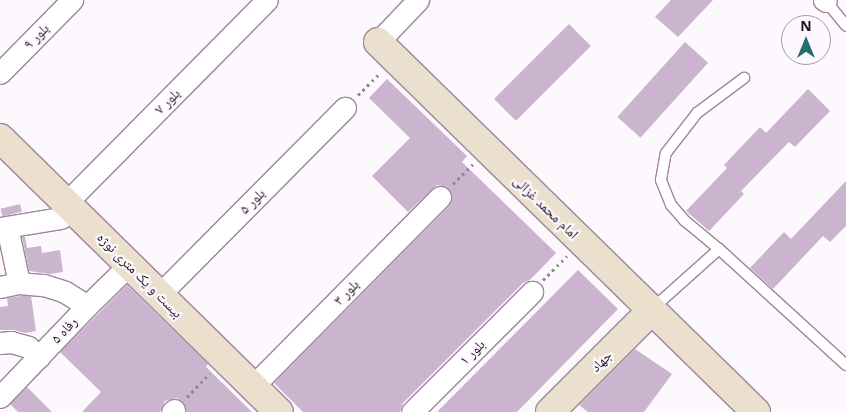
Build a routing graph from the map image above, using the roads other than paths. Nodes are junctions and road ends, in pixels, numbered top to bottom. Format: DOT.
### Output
graph roads {
  1 [pos="72,0"];
  2 [pos="268,0"];
  3 [pos="418,0"];
  4 [pos="825,1"];
  5 [pos="846,26"];
  6 [pos="386,50"];
  7 [pos="0,73"];
  8 [pos="744,78"];
  9 [pos="346,108"];
  10 [pos="0,138"];
  11 [pos="440,197"];
  12 [pos="64,210"];
  13 [pos="3,228"];
  14 [pos="719,249"];
  15 [pos="129,265"];
  16 [pos="10,285"];
  17 [pos="532,292"];
  18 [pos="159,295"];
  19 [pos="87,306"];
  20 [pos="652,310"];
  21 [pos="0,343"];
  22 [pos="39,357"];
  23 [pos="846,365"];
  24 [pos="252,386"];
  25 [pos="0,397"];
  26 [pos="279,412"];
  27 [pos="412,412"];
  28 [pos="550,412"];
  29 [pos="756,412"];
  1 -- 7 [label="street, بلور ۹"];
  2 -- 12 [label="street, بلور ۷"];
  3 -- 6 [label="street"];
  4 -- 5 [label="lane"];
  6 -- 20 [label="street, امام محمد غزالی"];
  8 -- 14 [label="lane"];
  9 -- 18 [label="street, بلور ۵"];
  10 -- 12 [label="street, بیست و یک متری نوژه"];
  11 -- 24 [label="street, بلور ۳"];
  12 -- 13 [label="street"];
  12 -- 15 [label="street, بیست و یک متری نوژه"];
  13 -- 16 [label="street"];
  14 -- 20 [label="lane"];
  14 -- 23 [label="lane"];
  15 -- 18 [label="street, بیست و یک متری نوژه"];
  15 -- 19 [label="street, رفاه ۵"];
  16 -- 19 [label="street"];
  17 -- 27 [label="street, بلور ۱"];
  18 -- 24 [label="street, بیست و یک متری نوژه"];
  19 -- 22 [label="street, رفاه ۵"];
  20 -- 28 [label="street, جهاد"];
  20 -- 29 [label="street, امام محمد غزالی"];
  21 -- 22 [label="street"];
  22 -- 25 [label="street, رفاه ۵"];
  24 -- 26 [label="street, بیست و یک متری نوژه"];
}
